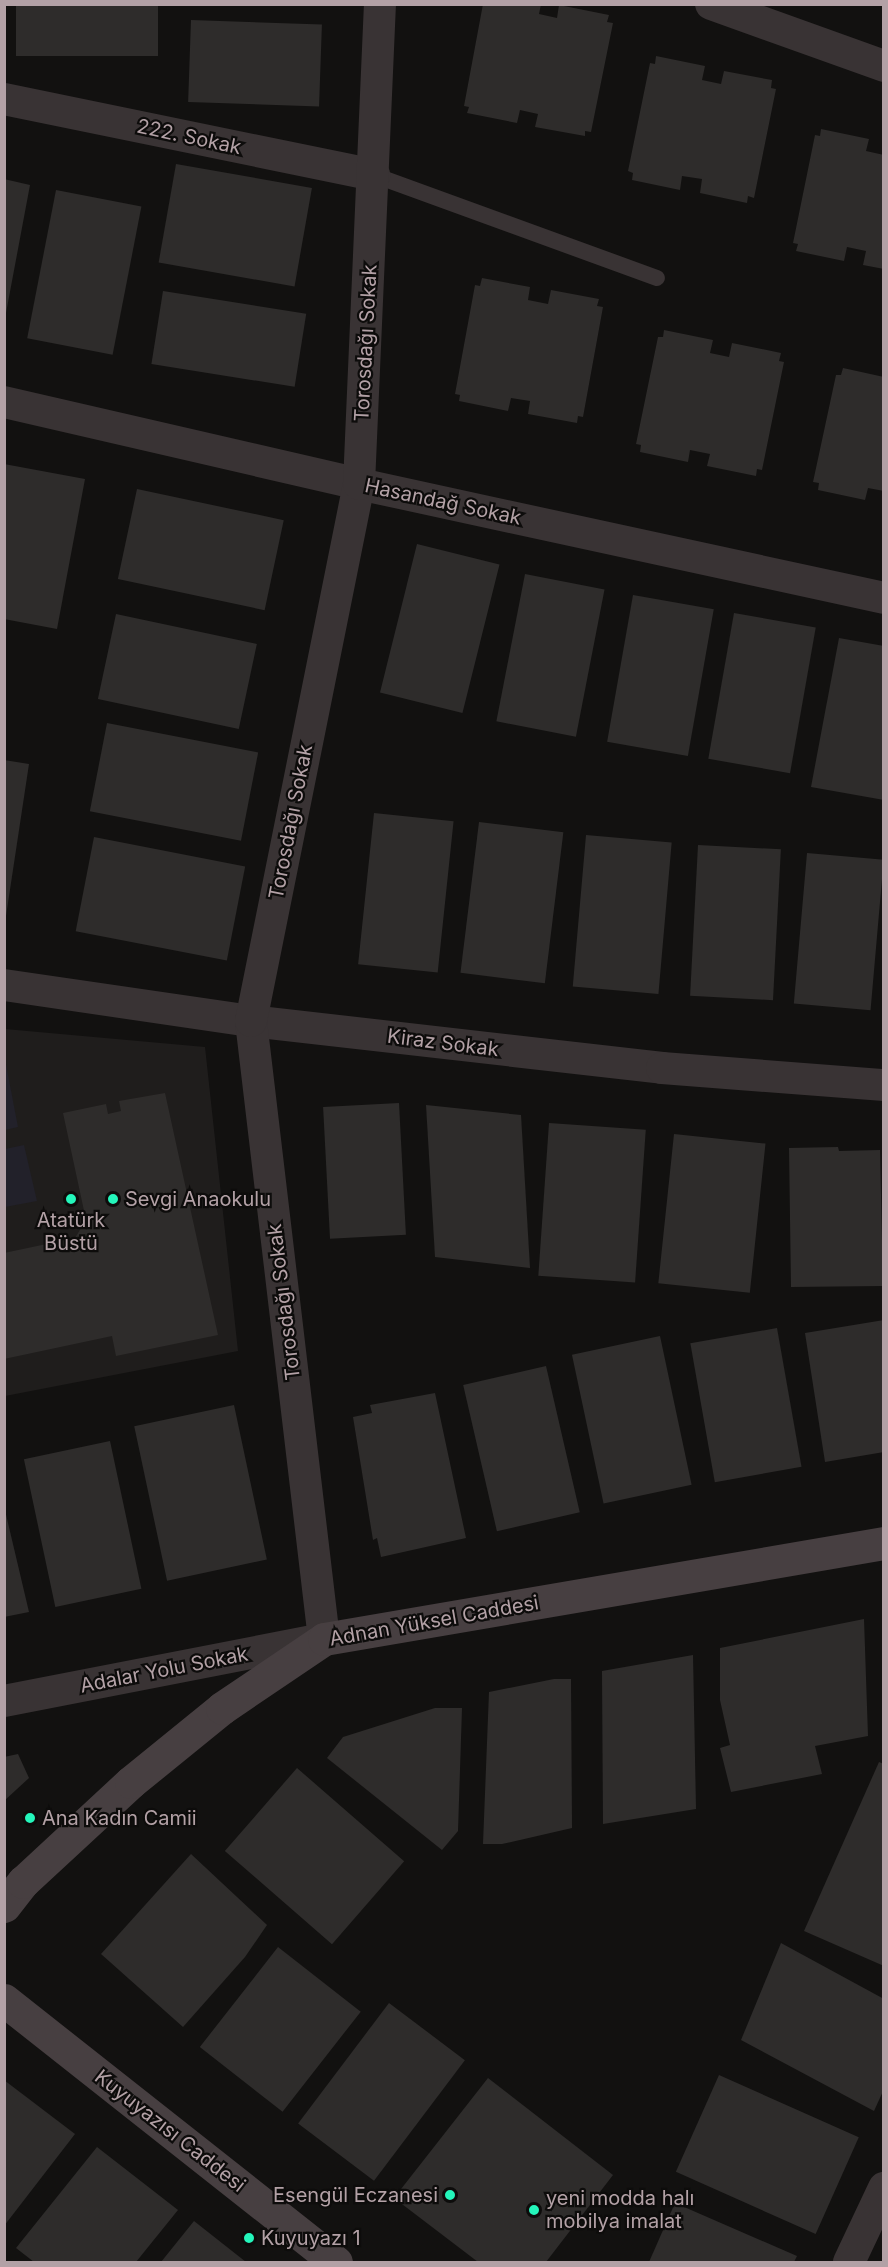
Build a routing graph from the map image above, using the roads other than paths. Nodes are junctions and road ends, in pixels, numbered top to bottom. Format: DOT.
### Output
graph roads {
  1 [pos="380,4"];
  2 [pos="711,4"];
  3 [pos="884,66"];
  4 [pos="4,99"];
  5 [pos="374,175"];
  6 [pos="657,278"];
  7 [pos="4,402"];
  8 [pos="359,484"];
  9 [pos="884,597"];
  10 [pos="4,985"];
  11 [pos="251,1021"];
  12 [pos="884,1085"];
  13 [pos="884,1543"];
  14 [pos="324,1638"];
  15 [pos="4,1701"];
  16 [pos="4,1906"];
  17 [pos="4,2000"];
  18 [pos="884,2188"];
  19 [pos="336,2262"];
  20 [pos="849,2262"];
  1 -- 5 [label="street, Torosdağı Sokak"];
  2 -- 3 [label="street"];
  4 -- 5 [label="street, 222. Sokak"];
  5 -- 6 [label="lane"];
  5 -- 8 [label="street, Torosdağı Sokak"];
  7 -- 8 [label="street, Hasandağ Sokak"];
  8 -- 9 [label="street, Hasandağ Sokak"];
  8 -- 11 [label="street, Torosdağı Sokak"];
  10 -- 11 [label="street, Kiraz Sokak"];
  11 -- 12 [label="street, Kiraz Sokak"];
  11 -- 14 [label="street, Torosdağı Sokak"];
  13 -- 14 [label="street, Adnan Yüksel Caddesi"];
  14 -- 15 [label="street, Adalar Yolu Sokak"];
  14 -- 16 [label="street, Adnan Yüksel Caddesi"];
  17 -- 19 [label="street, Kuyuyazısı Caddesi"];
  18 -- 20 [label="street"];
}
